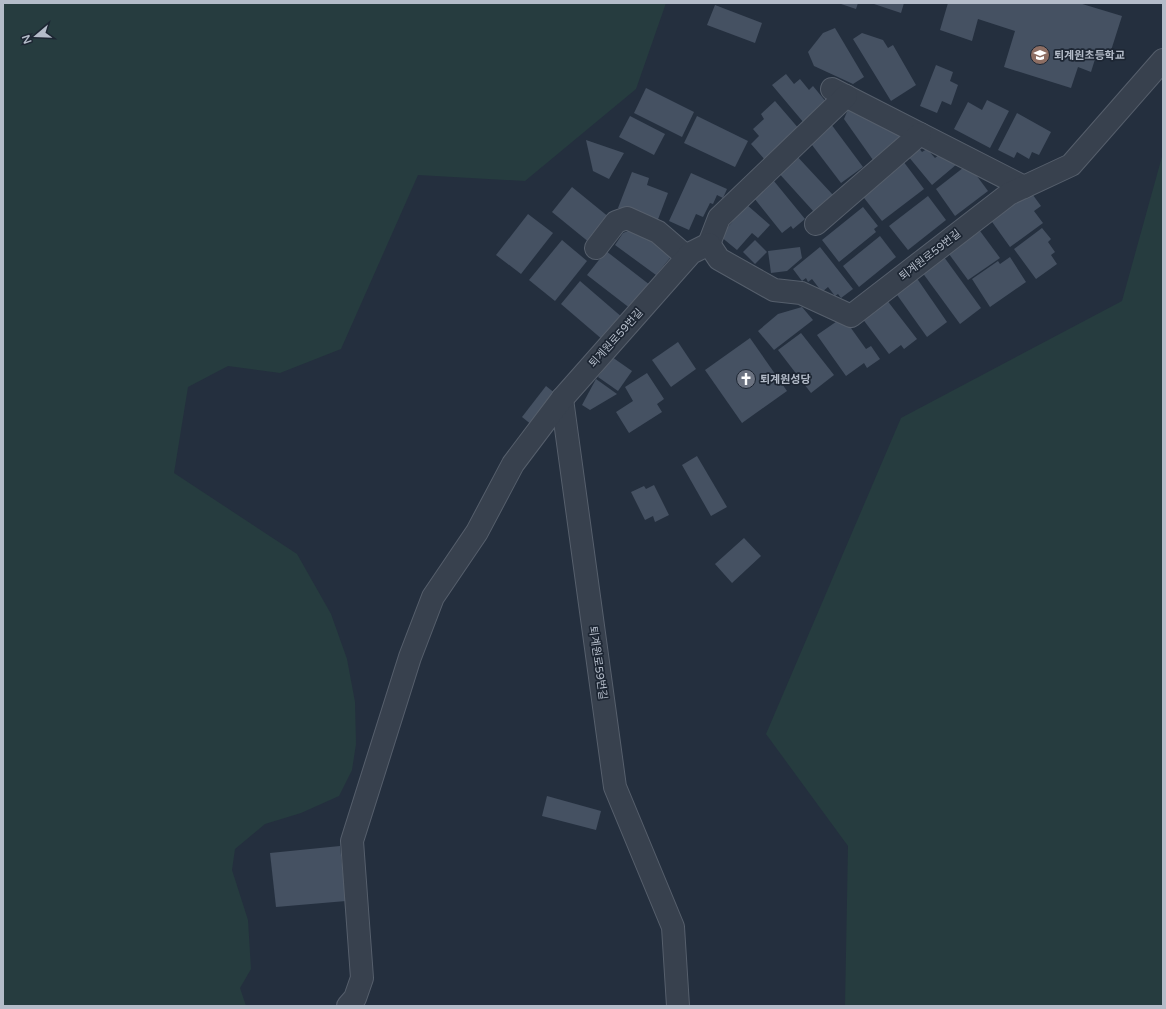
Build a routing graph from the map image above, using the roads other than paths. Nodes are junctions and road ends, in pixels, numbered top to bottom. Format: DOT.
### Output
graph roads {
  1 [pos="1163,60"];
  2 [pos="920,134"];
  3 [pos="1024,187"];
  4 [pos="816,224"];
  5 [pos="709,244"];
  6 [pos="596,248"];
  7 [pos="687,257"];
  8 [pos="562,399"];
  9 [pos="348,1006"];
  10 [pos="678,1006"];
  1 -- 3 [label="street, 퇴계원로59번길"];
  2 -- 3 [label="street"];
  2 -- 4 [label="street"];
  2 -- 5 [label="street"];
  3 -- 5 [label="street, 퇴계원로59번길"];
  5 -- 7 [label="street, 퇴계원로59번길"];
  6 -- 7 [label="street"];
  7 -- 8 [label="street, 퇴계원로59번길"];
  8 -- 9 [label="street"];
  8 -- 10 [label="street, 퇴계원로59번길"];
}
